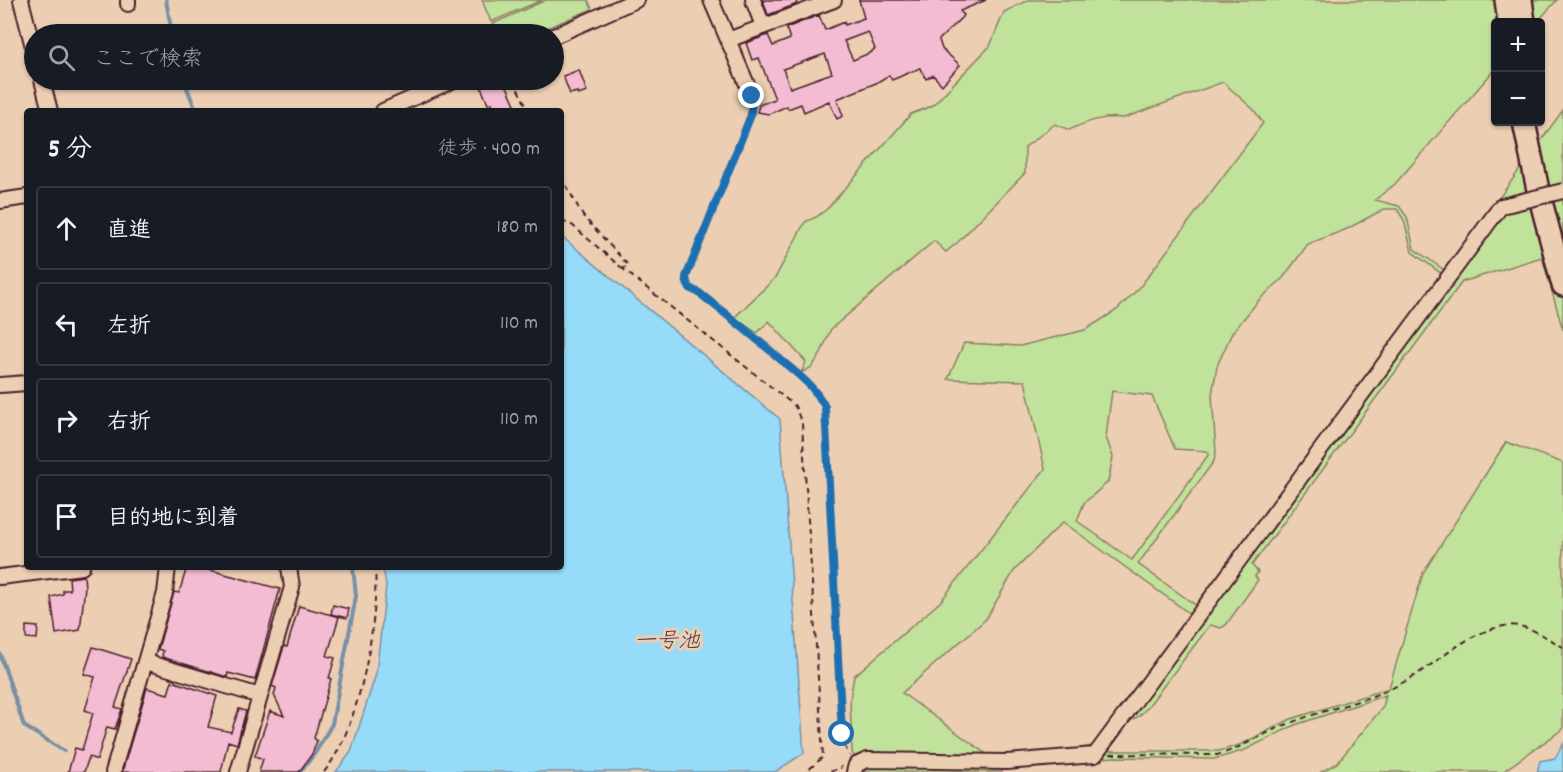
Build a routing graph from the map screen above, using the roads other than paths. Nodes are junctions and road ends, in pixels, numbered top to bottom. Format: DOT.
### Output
graph roads {
  1 [pos="21,0"];
  2 [pos="636,0"];
  3 [pos="711,0"];
  4 [pos="753,0"];
  5 [pos="834,0"];
  6 [pos="1506,0"];
  7 [pos="1521,0"];
  8 [pos="1508,18"];
  9 [pos="1523,18"];
  10 [pos="27,24"];
  11 [pos="763,26"];
  12 [pos="564,32"];
  13 [pos="728,40"];
  14 [pos="45,90"];
  15 [pos="430,90"];
  16 [pos="752,96"];
  17 [pos="49,108"];
  18 [pos="390,108"];
  19 [pos="1525,126"];
  20 [pos="1539,126"];
  21 [pos="1563,192"];
  22 [pos="24,197"];
  23 [pos="0,201"];
  24 [pos="1563,231"];
  25 [pos="1563,285"];
  26 [pos="24,383"];
  27 [pos="0,385"];
  28 [pos="57,570"];
  29 [pos="168,570"];
  30 [pos="289,570"];
  31 [pos="0,577"];
  32 [pos="146,662"];
  33 [pos="260,696"];
  34 [pos="855,768"];
  35 [pos="113,772"];
  36 [pos="238,772"];
  1 -- 10 [label="street"];
  2 -- 12 [label="street"];
  3 -- 13 [label="street"];
  4 -- 11 [label="street"];
  5 -- 11 [label="street"];
  6 -- 8 [label="highway"];
  7 -- 9 [label="highway"];
  11 -- 13 [label="street"];
  13 -- 16 [label="street"];
  14 -- 17 [label="street"];
  15 -- 18 [label="street"];
  19 -- 25 [label="highway"];
  20 -- 24 [label="highway"];
  21 -- 34 [label="street, bridge"];
  22 -- 23 [label="street"];
  26 -- 27 [label="street"];
  28 -- 31 [label="street"];
  29 -- 32 [label="street"];
  30 -- 33 [label="street"];
  32 -- 33 [label="street"];
  32 -- 35 [label="street"];
  33 -- 36 [label="street"];
}
